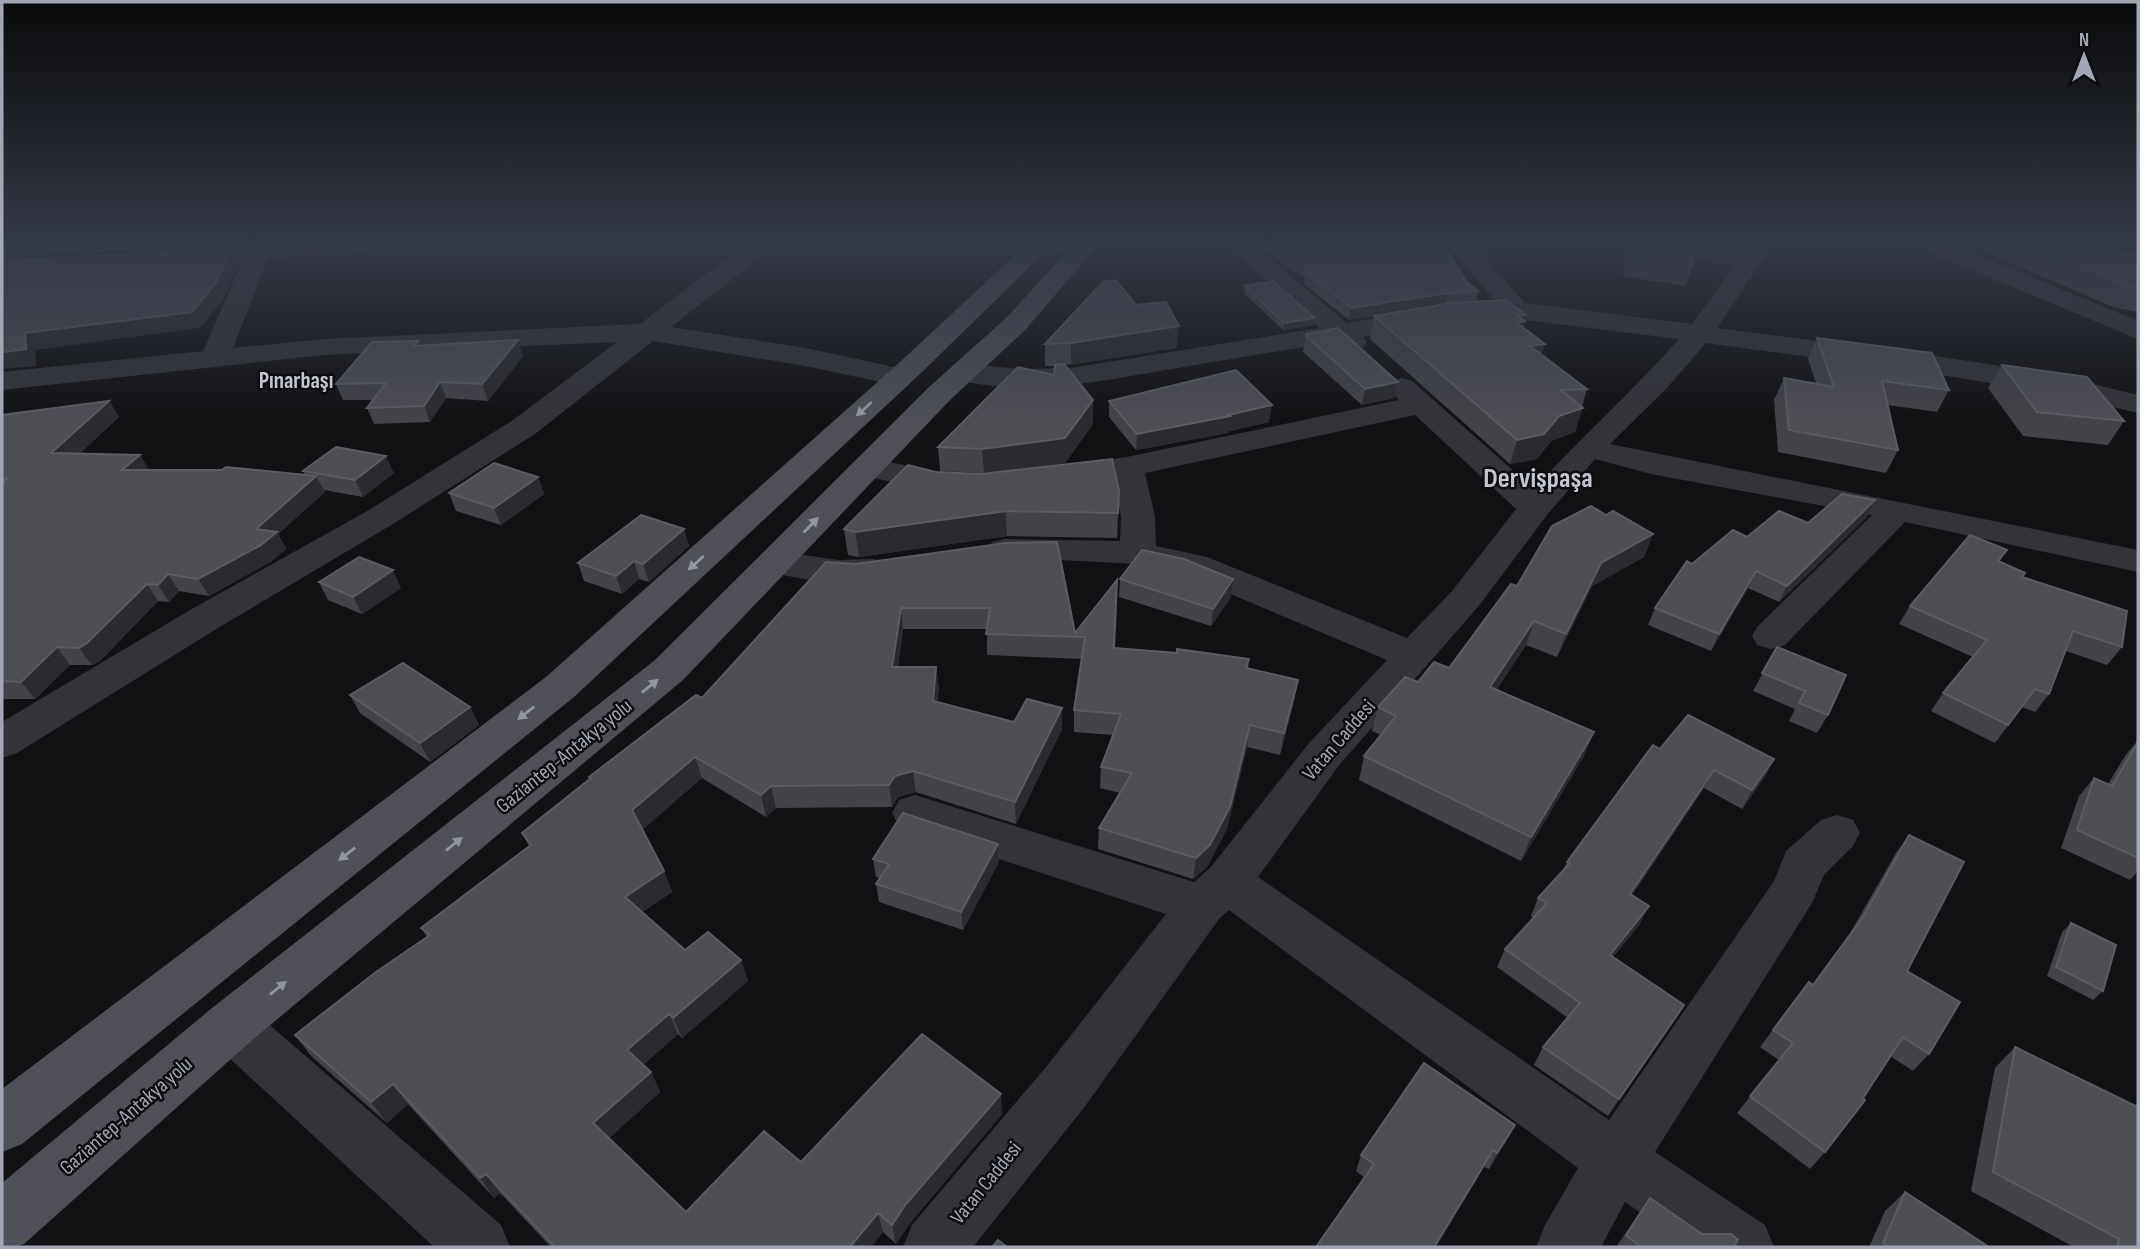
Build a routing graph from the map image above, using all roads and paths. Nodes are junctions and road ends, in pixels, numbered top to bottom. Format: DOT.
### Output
graph roads {
  1 [pos="237,304"];
  2 [pos="685,304"];
  3 [pos="977,304"];
  4 [pos="1034,304"];
  5 [pos="1309,304"];
  6 [pos="1511,304"];
  7 [pos="1720,304"];
  8 [pos="2074,304"];
  9 [pos="1517,311"];
  10 [pos="1341,331"];
  11 [pos="2138,331"];
  12 [pos="649,332"];
  13 [pos="1699,334"];
  14 [pos="214,359"];
  15 [pos="963,373"];
  16 [pos="899,377"];
  17 [pos="2,381"];
  18 [pos="2138,404"];
  19 [pos="1421,405"];
  20 [pos="1588,448"];
  21 [pos="867,467"];
  22 [pos="1127,467"];
  23 [pos="1036,479"];
  24 [pos="984,486"];
  25 [pos="1535,508"];
  26 [pos="1897,510"];
  27 [pos="1138,553"];
  28 [pos="973,554"];
  29 [pos="2138,561"];
  30 [pos="775,562"];
  31 [pos="907,565"];
  32 [pos="1771,636"];
  33 [pos="1414,656"];
  34 [pos="2,742"];
  35 [pos="915,813"];
  36 [pos="1837,832"];
  37 [pos="1215,894"];
  38 [pos="231,1025"];
  39 [pos="2,1124"];
  40 [pos="1616,1160"];
  41 [pos="2,1222"];
  42 [pos="480,1247"];
  43 [pos="934,1247"];
  44 [pos="1567,1247"];
  45 [pos="1743,1247"];
  1 -- 14 [label="street"];
  2 -- 12 [label="street"];
  3 -- 16 [label="main road"];
  4 -- 15 [label="main road, Gaziantep-Antakya yolu"];
  5 -- 10 [label="street"];
  6 -- 9 [label="street"];
  7 -- 13 [label="street, Vatan Caddesi"];
  8 -- 11 [label="street"];
  9 -- 10 [label="street"];
  9 -- 13 [label="street"];
  10 -- 15 [label="street"];
  10 -- 19 [label="street"];
  12 -- 14 [label="street"];
  12 -- 16 [label="street"];
  12 -- 34 [label="street"];
  13 -- 18 [label="street"];
  13 -- 20 [label="street, Vatan Caddesi"];
  14 -- 17 [label="street"];
  15 -- 21 [label="main road, Gaziantep-Antakya yolu"];
  16 -- 39 [label="main road, one-way"];
  19 -- 22 [label="street"];
  19 -- 25 [label="street"];
  20 -- 25 [label="street, Vatan Caddesi"];
  20 -- 26 [label="street"];
  21 -- 24 [label="street"];
  30 -- 21 [label="main road, Gaziantep-Antakya yolu, one-way"];
  22 -- 23 [label="street"];
  22 -- 27 [label="street"];
  25 -- 33 [label="street, Vatan Caddesi"];
  26 -- 29 [label="street"];
  26 -- 32 [label="street"];
  27 -- 28 [label="street"];
  27 -- 33 [label="street"];
  30 -- 31 [label="street"];
  38 -- 30 [label="main road, Gaziantep-Antakya yolu, one-way"];
  33 -- 37 [label="street, Vatan Caddesi"];
  35 -- 37 [label="street"];
  36 -- 40 [label="street"];
  37 -- 40 [label="street"];
  37 -- 43 [label="street, Vatan Caddesi"];
  38 -- 41 [label="main road, Gaziantep-Antakya yolu"];
  38 -- 42 [label="street"];
  40 -- 44 [label="street"];
  40 -- 45 [label="street"];
}
